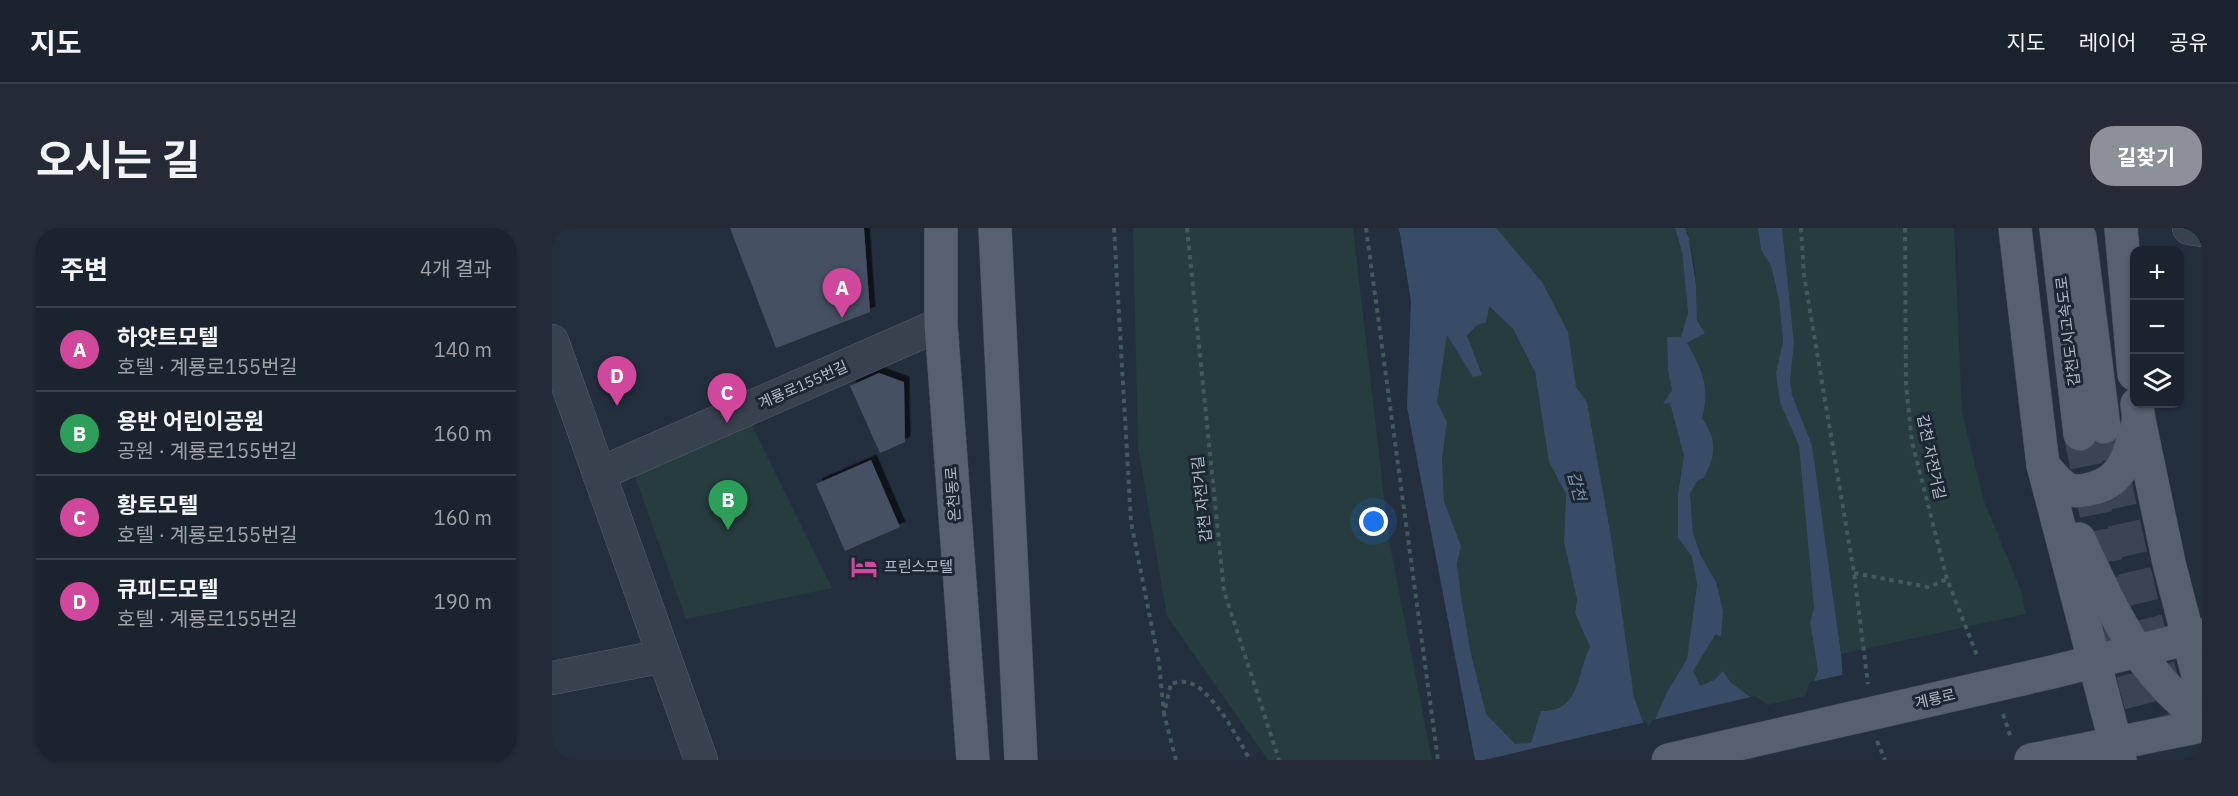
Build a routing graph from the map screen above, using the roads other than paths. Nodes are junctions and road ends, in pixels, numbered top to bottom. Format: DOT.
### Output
graph roads {
  1 [pos="940,228"];
  2 [pos="995,228"];
  3 [pos="2015,228"];
  4 [pos="2056,228"];
  5 [pos="2079,228"];
  6 [pos="2121,228"];
  7 [pos="2189,228"];
  8 [pos="2202,230"];
  9 [pos="941,324"];
  10 [pos="552,341"];
  11 [pos="2132,354"];
  12 [pos="2138,412"];
  13 [pos="2043,465"];
  14 [pos="599,474"];
  15 [pos="2195,637"];
  16 [pos="664,656"];
  17 [pos="2094,662"];
  18 [pos="552,678"];
  19 [pos="2202,690"];
  20 [pos="2202,718"];
  21 [pos="2202,726"];
  22 [pos="2117,751"];
  23 [pos="701,760"];
  24 [pos="973,760"];
  25 [pos="1021,760"];
  26 [pos="1668,760"];
  27 [pos="2031,760"];
  1 -- 9 [label="main road, 온천동로"];
  2 -- 25 [label="main road"];
  3 -- 13 [label="main road"];
  4 -- 5 [label="main road, 갑천도시고속도로"];
  6 -- 11 [label="main road"];
  7 -- 8 [label="street"];
  9 -- 14 [label="street, 계룡로155번길"];
  9 -- 24 [label="main road, 온천동로"];
  10 -- 14 [label="street"];
  12 -- 13 [label="main road"];
  12 -- 15 [label="main road"];
  13 -- 17 [label="main road"];
  13 -- 20 [label="main road"];
  14 -- 16 [label="street"];
  15 -- 17 [label="main road, 계룡로"];
  15 -- 19 [label="main road"];
  16 -- 18 [label="street"];
  16 -- 23 [label="street"];
  17 -- 22 [label="main road"];
  17 -- 26 [label="main road, 계룡로, bridge"];
  21 -- 22 [label="main road"];
  22 -- 27 [label="main road"];
}
